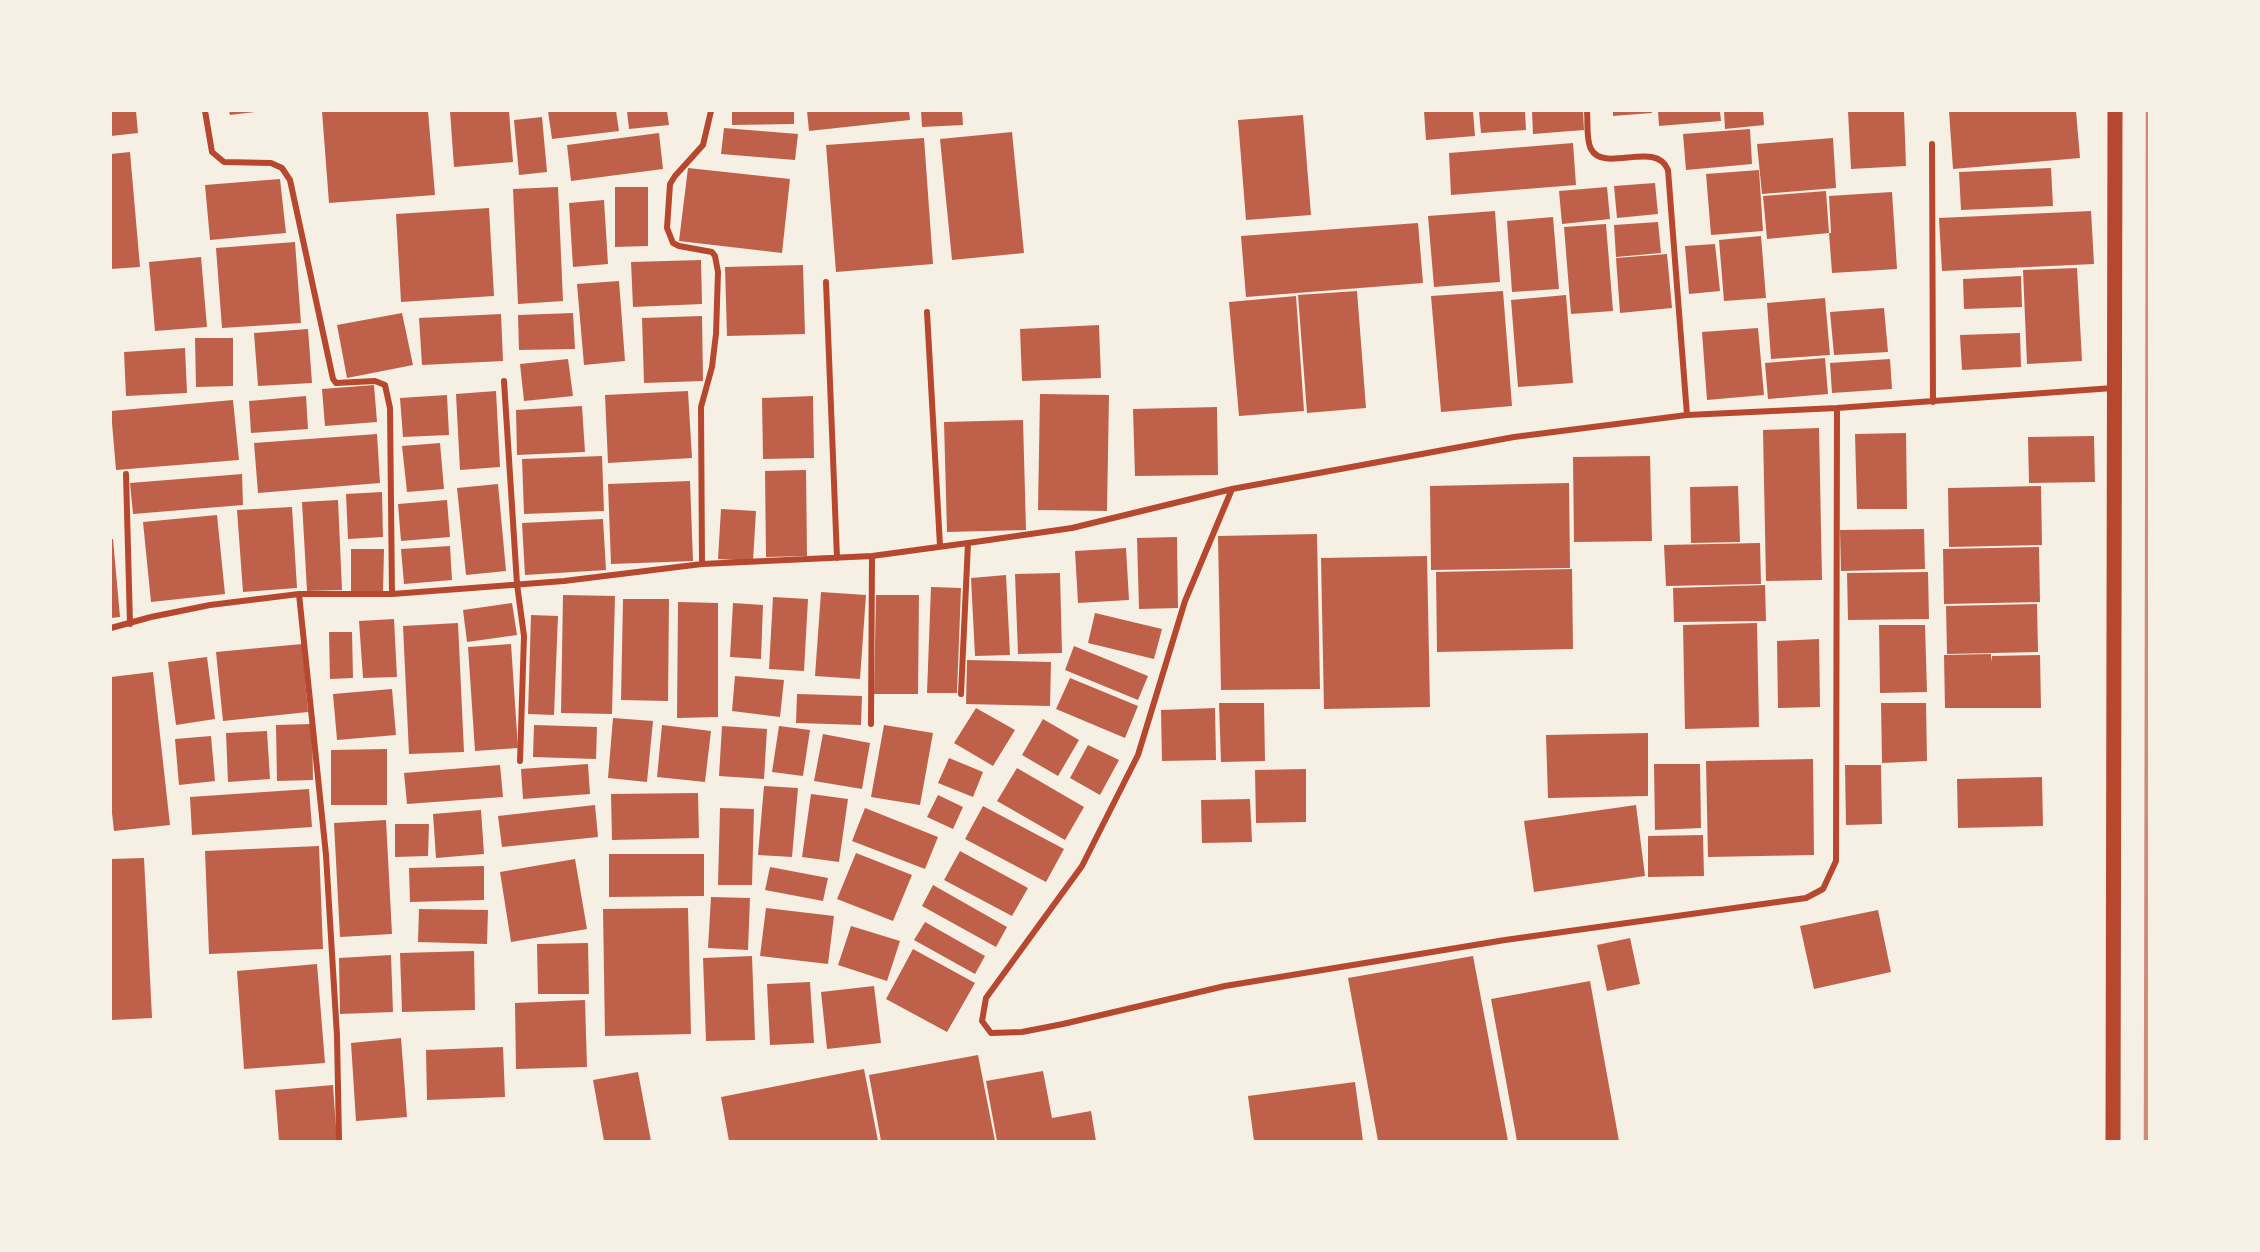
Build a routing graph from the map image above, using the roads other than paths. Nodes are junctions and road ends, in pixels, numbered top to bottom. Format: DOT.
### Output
graph roads {
  1 [pos="205,111"];
  2 [pos="711,111"];
  3 [pos="1587,111"];
  4 [pos="2115,111"];
  5 [pos="1932,144"];
  6 [pos="826,282"];
  7 [pos="927,312"];
  8 [pos="504,381"];
  9 [pos="2113,388"];
  10 [pos="1933,402"];
  11 [pos="1837,408"];
  12 [pos="1687,415"];
  13 [pos="126,474"];
  14 [pos="1232,489"];
  15 [pos="968,543"];
  16 [pos="940,546"];
  17 [pos="872,556"];
  18 [pos="837,558"];
  19 [pos="702,564"];
  20 [pos="517,584"];
  21 [pos="299,594"];
  22 [pos="392,594"];
  23 [pos="130,624"];
  24 [pos="111,628"];
  25 [pos="961,694"];
  26 [pos="871,724"];
  27 [pos="520,761"];
  28 [pos="339,1140"];
  29 [pos="2113,1141"];
  1 -- 22 [label="street"];
  2 -- 19 [label="street"];
  3 -- 12 [label="street"];
  4 -- 9 [label="main road"];
  5 -- 10 [label="street"];
  6 -- 18 [label="street"];
  7 -- 16 [label="street"];
  8 -- 20 [label="street"];
  9 -- 10 [label="street"];
  9 -- 29 [label="main road"];
  10 -- 11 [label="street"];
  11 -- 12 [label="street"];
  11 -- 14 [label="street"];
  12 -- 14 [label="street"];
  13 -- 23 [label="street"];
  14 -- 15 [label="street"];
  15 -- 16 [label="street"];
  15 -- 25 [label="street"];
  16 -- 17 [label="street"];
  17 -- 18 [label="street"];
  17 -- 26 [label="street"];
  18 -- 19 [label="street"];
  19 -- 20 [label="street"];
  20 -- 22 [label="street"];
  20 -- 27 [label="street"];
  21 -- 22 [label="street"];
  21 -- 23 [label="street"];
  21 -- 28 [label="street"];
  23 -- 24 [label="street"];
}
